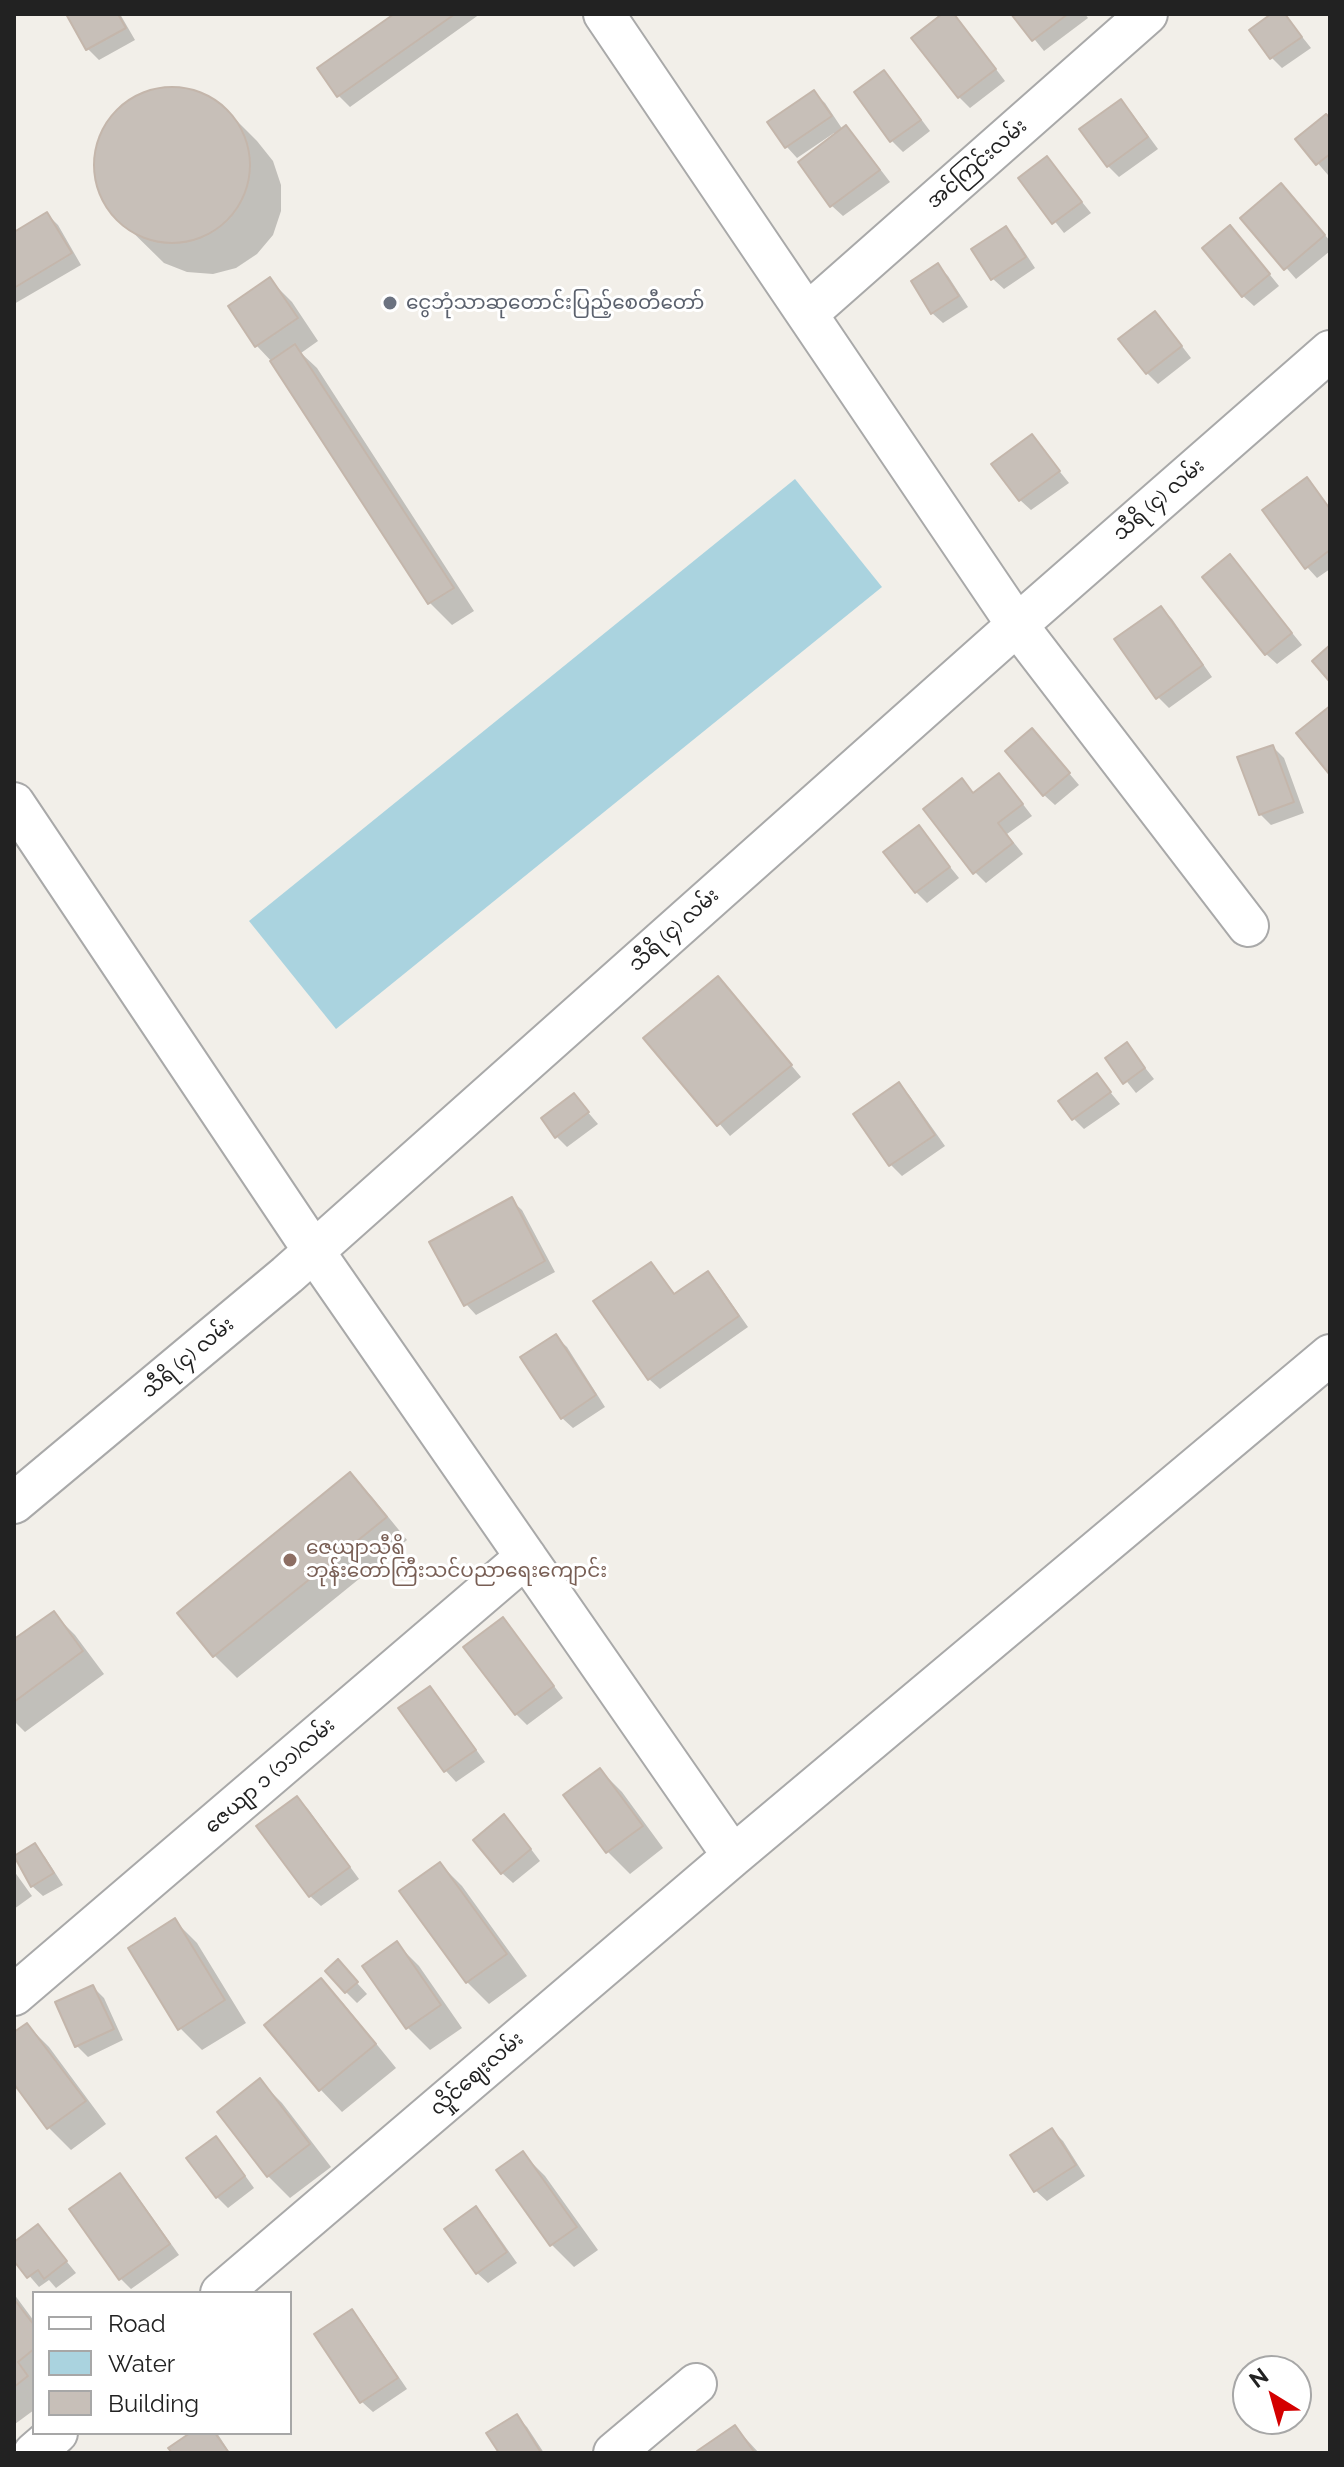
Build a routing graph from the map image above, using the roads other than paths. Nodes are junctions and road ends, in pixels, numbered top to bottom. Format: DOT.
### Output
graph roads {
  1 [pos="604,14"];
  2 [pos="1147,14"];
  3 [pos="807,314"];
  4 [pos="1330,351"];
  5 [pos="1017,625"];
  6 [pos="14,803"];
  7 [pos="1248,926"];
  8 [pos="313,1250"];
  9 [pos="1330,1355"];
  10 [pos="14,1503"];
  11 [pos="526,1557"];
  12 [pos="733,1856"];
  13 [pos="14,1995"];
  14 [pos="223,2291"];
  15 [pos="696,2384"];
  16 [pos="55,2435"];
  17 [pos="34,2453"];
  18 [pos="614,2453"];
  1 -- 3 [label="street"];
  2 -- 3 [label="street, အင်ကြင်းလမ်း"];
  3 -- 5 [label="street"];
  4 -- 5 [label="street, သီရိ (၄) လမ်း"];
  5 -- 7 [label="street"];
  5 -- 8 [label="street, သီရိ (၄) လမ်း"];
  6 -- 8 [label="street"];
  8 -- 10 [label="street, သီရိ (၄) လမ်း"];
  8 -- 11 [label="street"];
  9 -- 12 [label="street, လှိုင်ဈေးလမ်း"];
  11 -- 12 [label="street"];
  11 -- 13 [label="street, ဇေယျာ ၁ (၁၁)လမ်း"];
  12 -- 14 [label="street, လှိုင်ဈေးလမ်း"];
  15 -- 18 [label="street"];
  16 -- 17 [label="street"];
}
